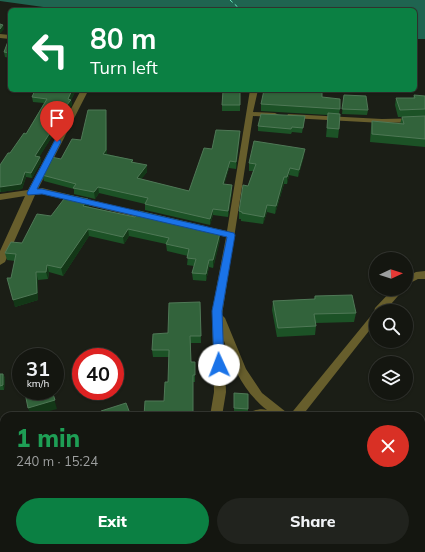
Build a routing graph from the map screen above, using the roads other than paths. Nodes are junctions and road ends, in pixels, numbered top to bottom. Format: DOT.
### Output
graph roads {
  1 [pos="83,92"];
  2 [pos="253,92"];
  3 [pos="249,114"];
  4 [pos="425,120"];
  5 [pos="31,193"];
  6 [pos="0,197"];
  7 [pos="156,219"];
  8 [pos="186,226"];
  9 [pos="231,235"];
  10 [pos="0,262"];
  11 [pos="425,276"];
  12 [pos="413,278"];
  13 [pos="393,296"];
  14 [pos="385,304"];
  15 [pos="217,311"];
  16 [pos="369,324"];
  17 [pos="217,412"];
  18 [pos="277,412"];
  19 [pos="298,412"];
  1 -- 5 [label="street"];
  2 -- 3 [label="street"];
  3 -- 4 [label="street"];
  3 -- 9 [label="street"];
  5 -- 6 [label="street"];
  5 -- 7 [label="street"];
  5 -- 10 [label="street"];
  8 -- 9 [label="street"];
  9 -- 15 [label="street"];
  11 -- 12 [label="street"];
  13 -- 14 [label="street"];
  15 -- 17 [label="street"];
  15 -- 18 [label="street"];
  16 -- 19 [label="street"];
}
